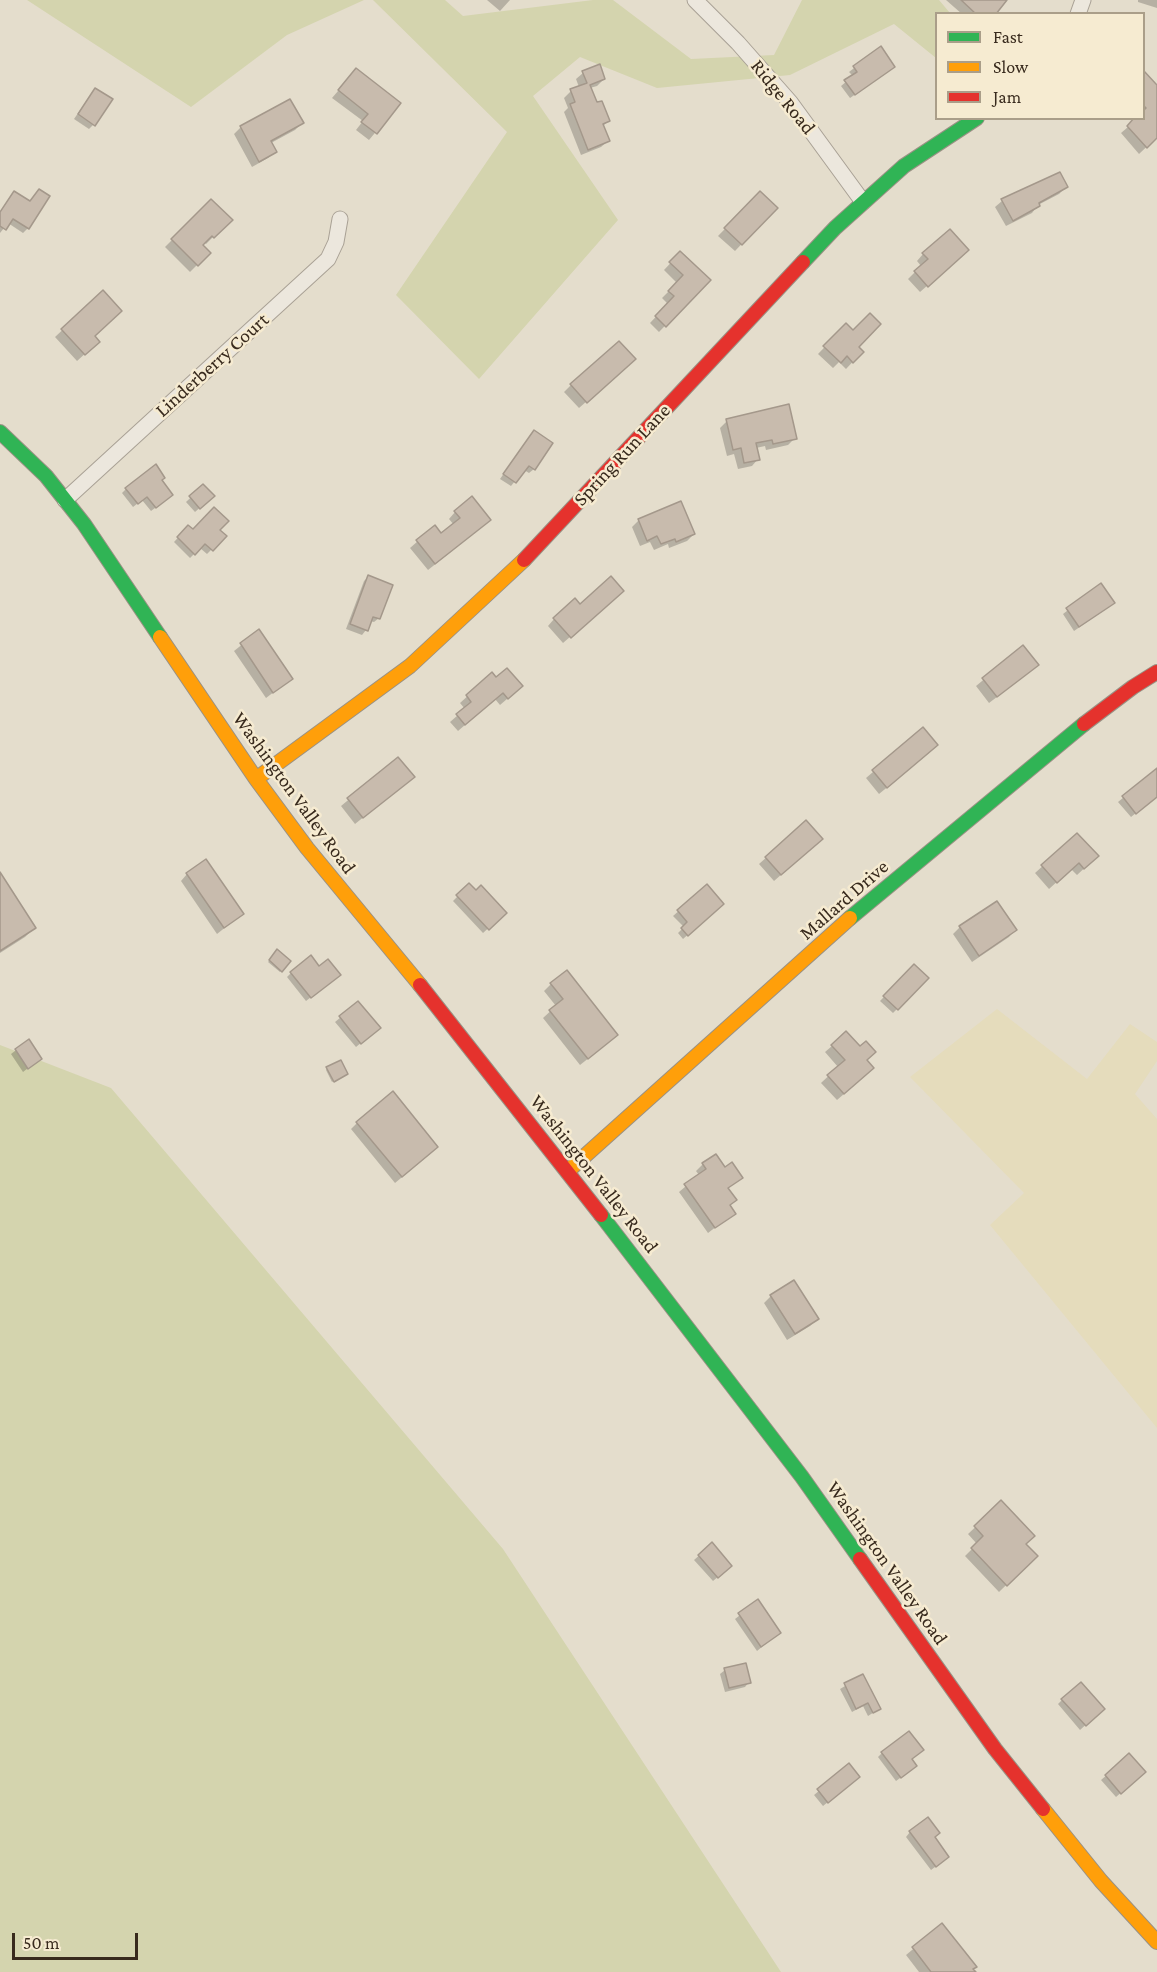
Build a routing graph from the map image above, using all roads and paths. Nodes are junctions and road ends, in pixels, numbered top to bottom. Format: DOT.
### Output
graph roads {
  1 [pos="694,0"];
  2 [pos="974,120"];
  3 [pos="863,202"];
  4 [pos="340,219"];
  5 [pos="0,432"];
  6 [pos="65,500"];
  7 [pos="1157,672"];
  8 [pos="256,778"];
  9 [pos="568,1171"];
  10 [pos="1157,1942"];
  1 -- 3 [label="street, Ridge Road"];
  2 -- 3 [label="street, Spring Run Lane"];
  3 -- 8 [label="street, Spring Run Lane"];
  4 -- 6 [label="street, Linderberry Court"];
  5 -- 6 [label="street, Washington Valley Road"];
  6 -- 8 [label="street, Washington Valley Road"];
  7 -- 9 [label="street, Mallard Drive"];
  8 -- 9 [label="street, Washington Valley Road"];
  9 -- 10 [label="street, Washington Valley Road"];
}
